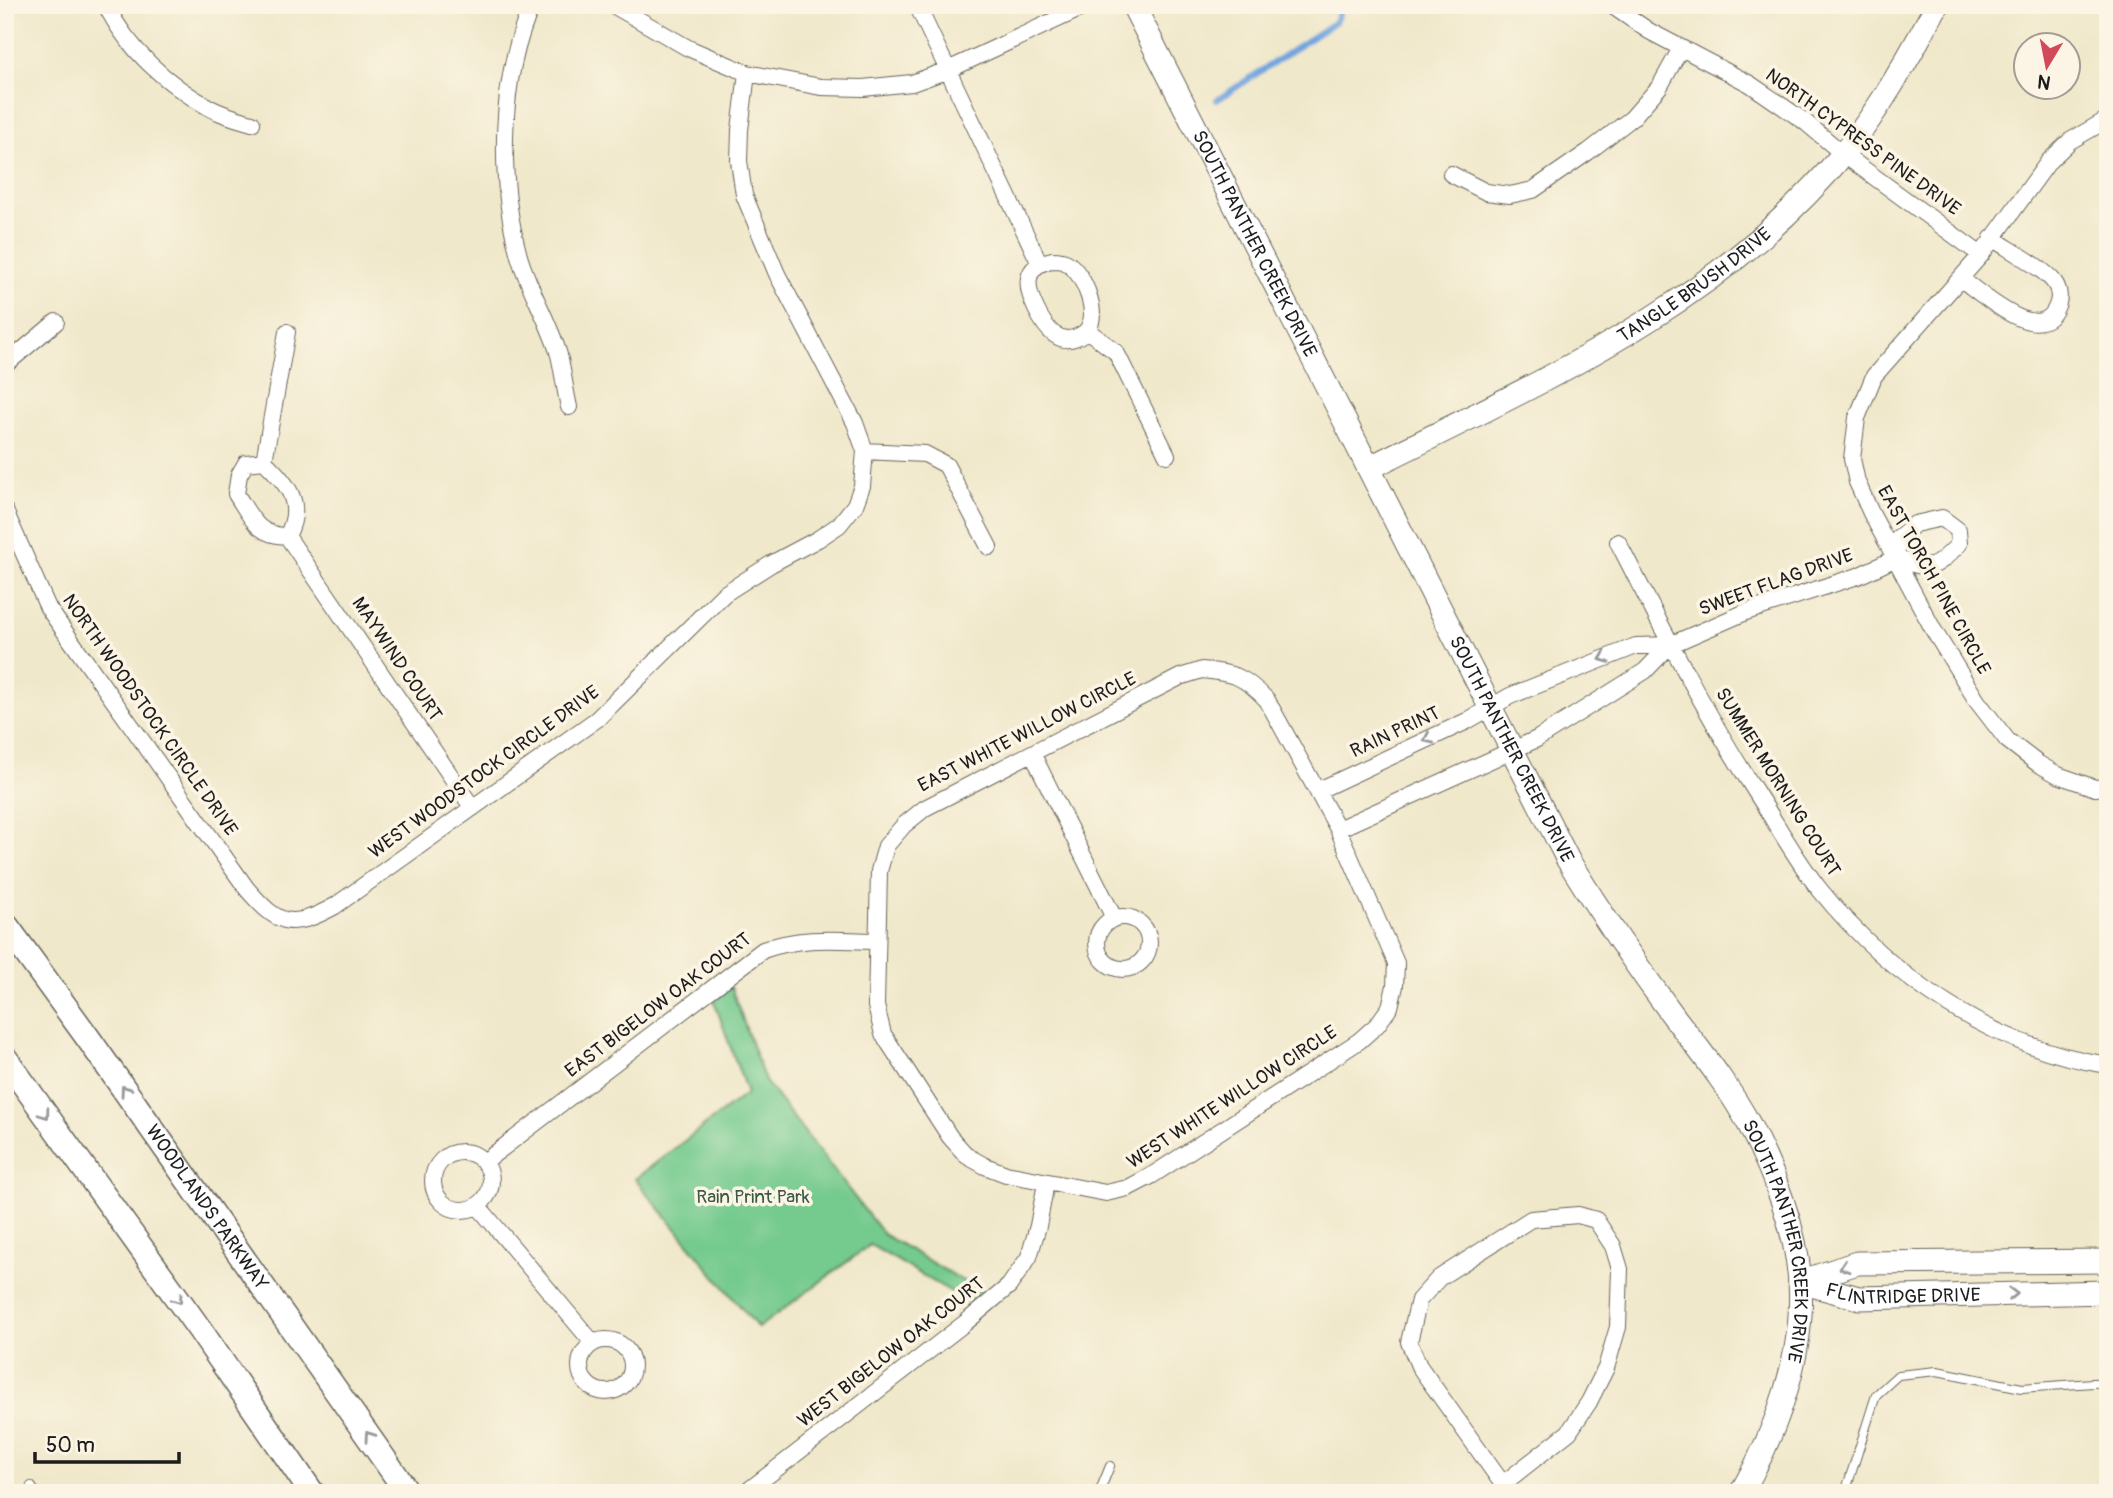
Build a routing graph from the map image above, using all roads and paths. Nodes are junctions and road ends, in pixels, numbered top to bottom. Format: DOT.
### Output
graph roads {
  1 [pos="106,5"];
  2 [pos="531,5"];
  3 [pos="613,5"];
  4 [pos="917,5"];
  5 [pos="1088,5"];
  6 [pos="1133,5"];
  7 [pos="1611,5"];
  8 [pos="1937,5"];
  9 [pos="1681,48"];
  10 [pos="948,70"];
  11 [pos="747,73"];
  12 [pos="2108,119"];
  13 [pos="252,123"];
  14 [pos="1843,153"];
  15 [pos="1451,174"];
  16 [pos="1992,238"];
  17 [pos="1981,255"];
  18 [pos="1039,262"];
  19 [pos="1961,279"];
  20 [pos="56,322"];
  21 [pos="1088,331"];
  22 [pos="287,332"];
  23 [pos="5,365"];
  24 [pos="569,407"];
  25 [pos="865,451"];
  26 [pos="1167,456"];
  27 [pos="264,461"];
  28 [pos="1369,468"];
  29 [pos="5,511"];
  30 [pos="287,536"];
  31 [pos="1618,542"];
  32 [pos="989,547"];
  33 [pos="1896,558"];
  34 [pos="1670,645"];
  35 [pos="1489,708"];
  36 [pos="1510,750"];
  37 [pos="1032,753"];
  38 [pos="2108,787"];
  39 [pos="1317,791"];
  40 [pos="472,807"];
  41 [pos="1338,829"];
  42 [pos="1114,918"];
  43 [pos="288,921"];
  44 [pos="5,924"];
  45 [pos="877,941"];
  46 [pos="5,1058"];
  47 [pos="2108,1065"];
  48 [pos="925,1099"];
  49 [pos="484,1162"];
  50 [pos="1046,1183"];
  51 [pos="478,1206"];
  52 [pos="2108,1261"];
  53 [pos="1800,1282"];
  54 [pos="2108,1292"];
  55 [pos="593,1343"];
  56 [pos="2108,1382"];
  57 [pos="1110,1466"];
  58 [pos="1506,1488"];
  59 [pos="312,1493"];
  60 [pos="408,1493"];
  61 [pos="745,1493"];
  62 [pos="1102,1493"];
  63 [pos="1741,1493"];
  64 [pos="1845,1493"];
  1 -- 13 [label="street"];
  2 -- 24 [label="street"];
  3 -- 11 [label="street"];
  4 -- 10 [label="street"];
  5 -- 10 [label="street"];
  6 -- 28 [label="street, SOUTH PANTHER CREEK DRIVE"];
  7 -- 9 [label="street, NORTH CYPRESS PINE DRIVE"];
  8 -- 14 [label="street, TANGLE BRUSH DRIVE"];
  9 -- 14 [label="street, NORTH CYPRESS PINE DRIVE"];
  9 -- 15 [label="street"];
  10 -- 11 [label="street"];
  10 -- 18 [label="street"];
  11 -- 25 [label="street, WEST WOODSTOCK CIRCLE DRIVE"];
  12 -- 16 [label="street, EAST TORCH PINE CIRCLE"];
  14 -- 17 [label="street, NORTH CYPRESS PINE DRIVE"];
  14 -- 28 [label="street, TANGLE BRUSH DRIVE"];
  16 -- 17 [label="street, EAST TORCH PINE CIRCLE"];
  16 -- 19 [label="street"];
  17 -- 19 [label="street, EAST TORCH PINE CIRCLE"];
  18 -- 21 [label="street"];
  18 -- 21 [label="street"];
  19 -- 33 [label="street, EAST TORCH PINE CIRCLE"];
  20 -- 23 [label="street"];
  21 -- 26 [label="street"];
  22 -- 27 [label="street"];
  25 -- 32 [label="street"];
  25 -- 40 [label="street, WEST WOODSTOCK CIRCLE DRIVE"];
  27 -- 30 [label="street"];
  27 -- 30 [label="street"];
  28 -- 35 [label="street, SOUTH PANTHER CREEK DRIVE"];
  29 -- 43 [label="street, NORTH WOODSTOCK CIRCLE DRIVE"];
  30 -- 40 [label="street, MAYWIND COURT"];
  31 -- 34 [label="street, SUMMER MORNING COURT"];
  33 -- 34 [label="street, SWEET FLAG DRIVE"];
  33 -- 38 [label="street, EAST TORCH PINE CIRCLE"];
  34 -- 35 [label="street, SWEET FLAG DRIVE, one-way"];
  34 -- 36 [label="street, SWEET FLAG DRIVE"];
  34 -- 47 [label="street, SUMMER MORNING COURT"];
  35 -- 36 [label="street, SOUTH PANTHER CREEK DRIVE"];
  35 -- 39 [label="street, RAIN PRINT, one-way"];
  36 -- 41 [label="street"];
  36 -- 53 [label="street, SOUTH PANTHER CREEK DRIVE"];
  37 -- 39 [label="street, EAST WHITE WILLOW CIRCLE"];
  37 -- 42 [label="street"];
  37 -- 45 [label="street, EAST WHITE WILLOW CIRCLE"];
  39 -- 41 [label="street, EAST WHITE WILLOW CIRCLE"];
  40 -- 43 [label="street, WEST WOODSTOCK CIRCLE DRIVE"];
  41 -- 50 [label="street, WEST WHITE WILLOW CIRCLE"];
  60 -- 44 [label="main road, WOODLANDS PARKWAY, one-way"];
  45 -- 48 [label="street, EAST WHITE WILLOW CIRCLE"];
  45 -- 49 [label="street, EAST BIGELOW OAK COURT"];
  46 -- 59 [label="main road, one-way"];
  48 -- 50 [label="street, WEST WHITE WILLOW CIRCLE"];
  49 -- 51 [label="street"];
  49 -- 51 [label="street"];
  50 -- 61 [label="street, WEST BIGELOW OAK COURT"];
  51 -- 55 [label="street"];
  52 -- 53 [label="street, FLINTRIDGE DRIVE, one-way"];
  53 -- 54 [label="street, FLINTRIDGE DRIVE, one-way"];
  53 -- 63 [label="street, SOUTH PANTHER CREEK DRIVE"];
  56 -- 64 [label="lane"];
  57 -- 62 [label="lane"];
  58 -- 58 [label="street"];
}
